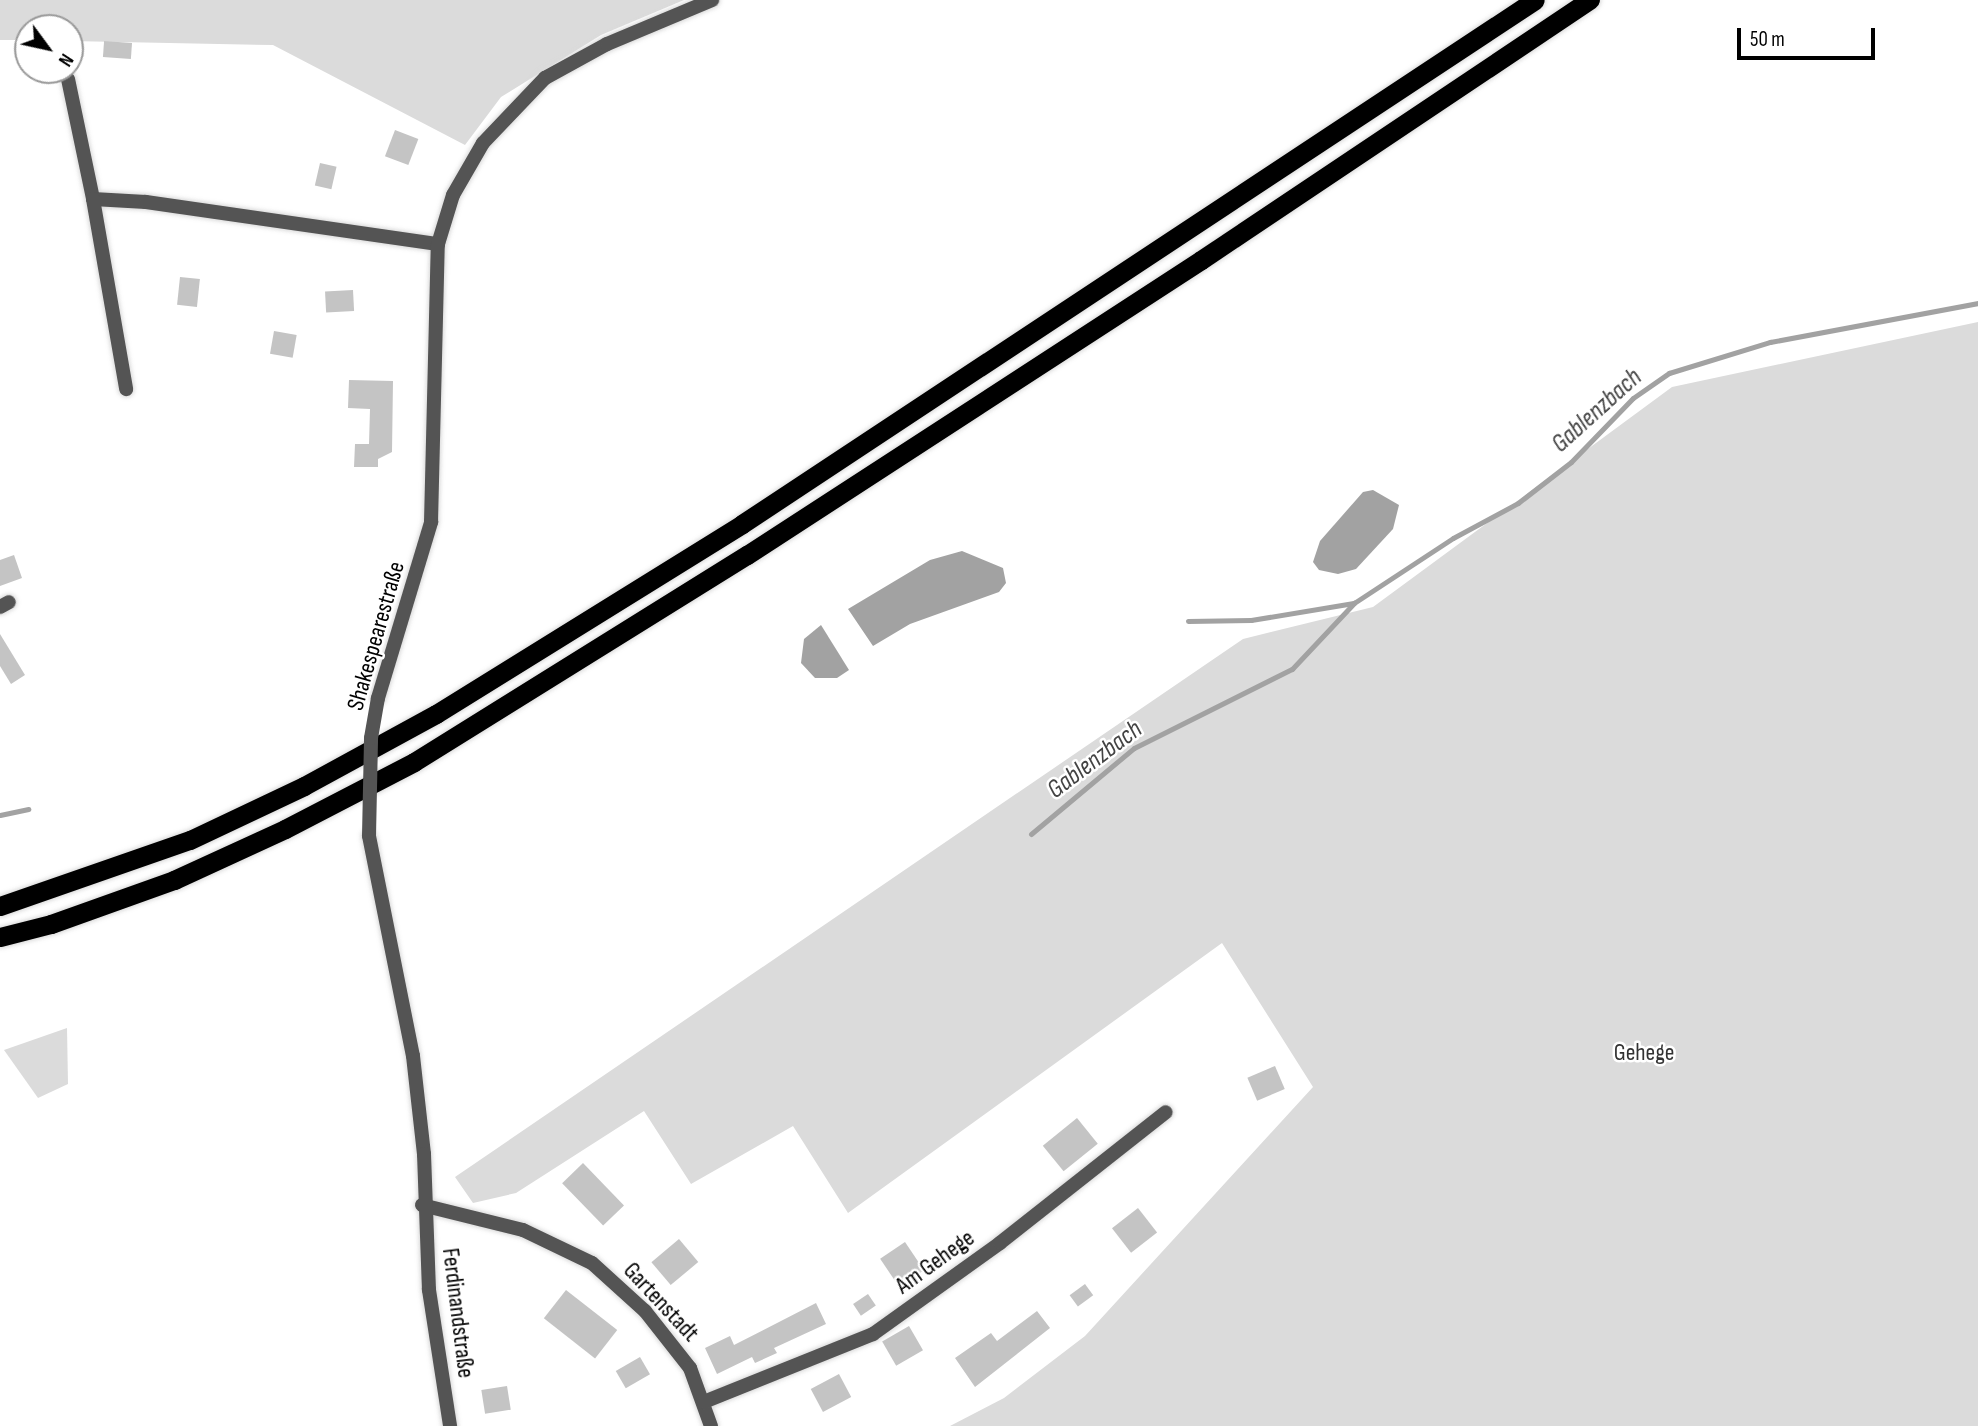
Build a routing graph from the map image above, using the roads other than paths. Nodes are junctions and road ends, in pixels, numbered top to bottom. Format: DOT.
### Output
graph roads {
  1 [pos="712,0"];
  2 [pos="1535,0"];
  3 [pos="1590,0"];
  4 [pos="69,84"];
  5 [pos="93,200"];
  6 [pos="438,244"];
  7 [pos="126,389"];
  8 [pos="0,906"];
  9 [pos="0,937"];
  10 [pos="1166,1112"];
  11 [pos="422,1205"];
  12 [pos="704,1402"];
  13 [pos="450,1426"];
  14 [pos="711,1426"];
  1 -- 6 [label="street, Shakespearestraße"];
  2 -- 8 [label="highway"];
  3 -- 9 [label="highway"];
  4 -- 5 [label="street"];
  5 -- 6 [label="street"];
  5 -- 7 [label="street"];
  6 -- 11 [label="street, Shakespearestraße, bridge"];
  10 -- 12 [label="street, Am Gehege"];
  11 -- 12 [label="street, Gartenstadt"];
  11 -- 13 [label="street, Ferdinandstraße"];
  12 -- 14 [label="street, Gartenstadt"];
}
